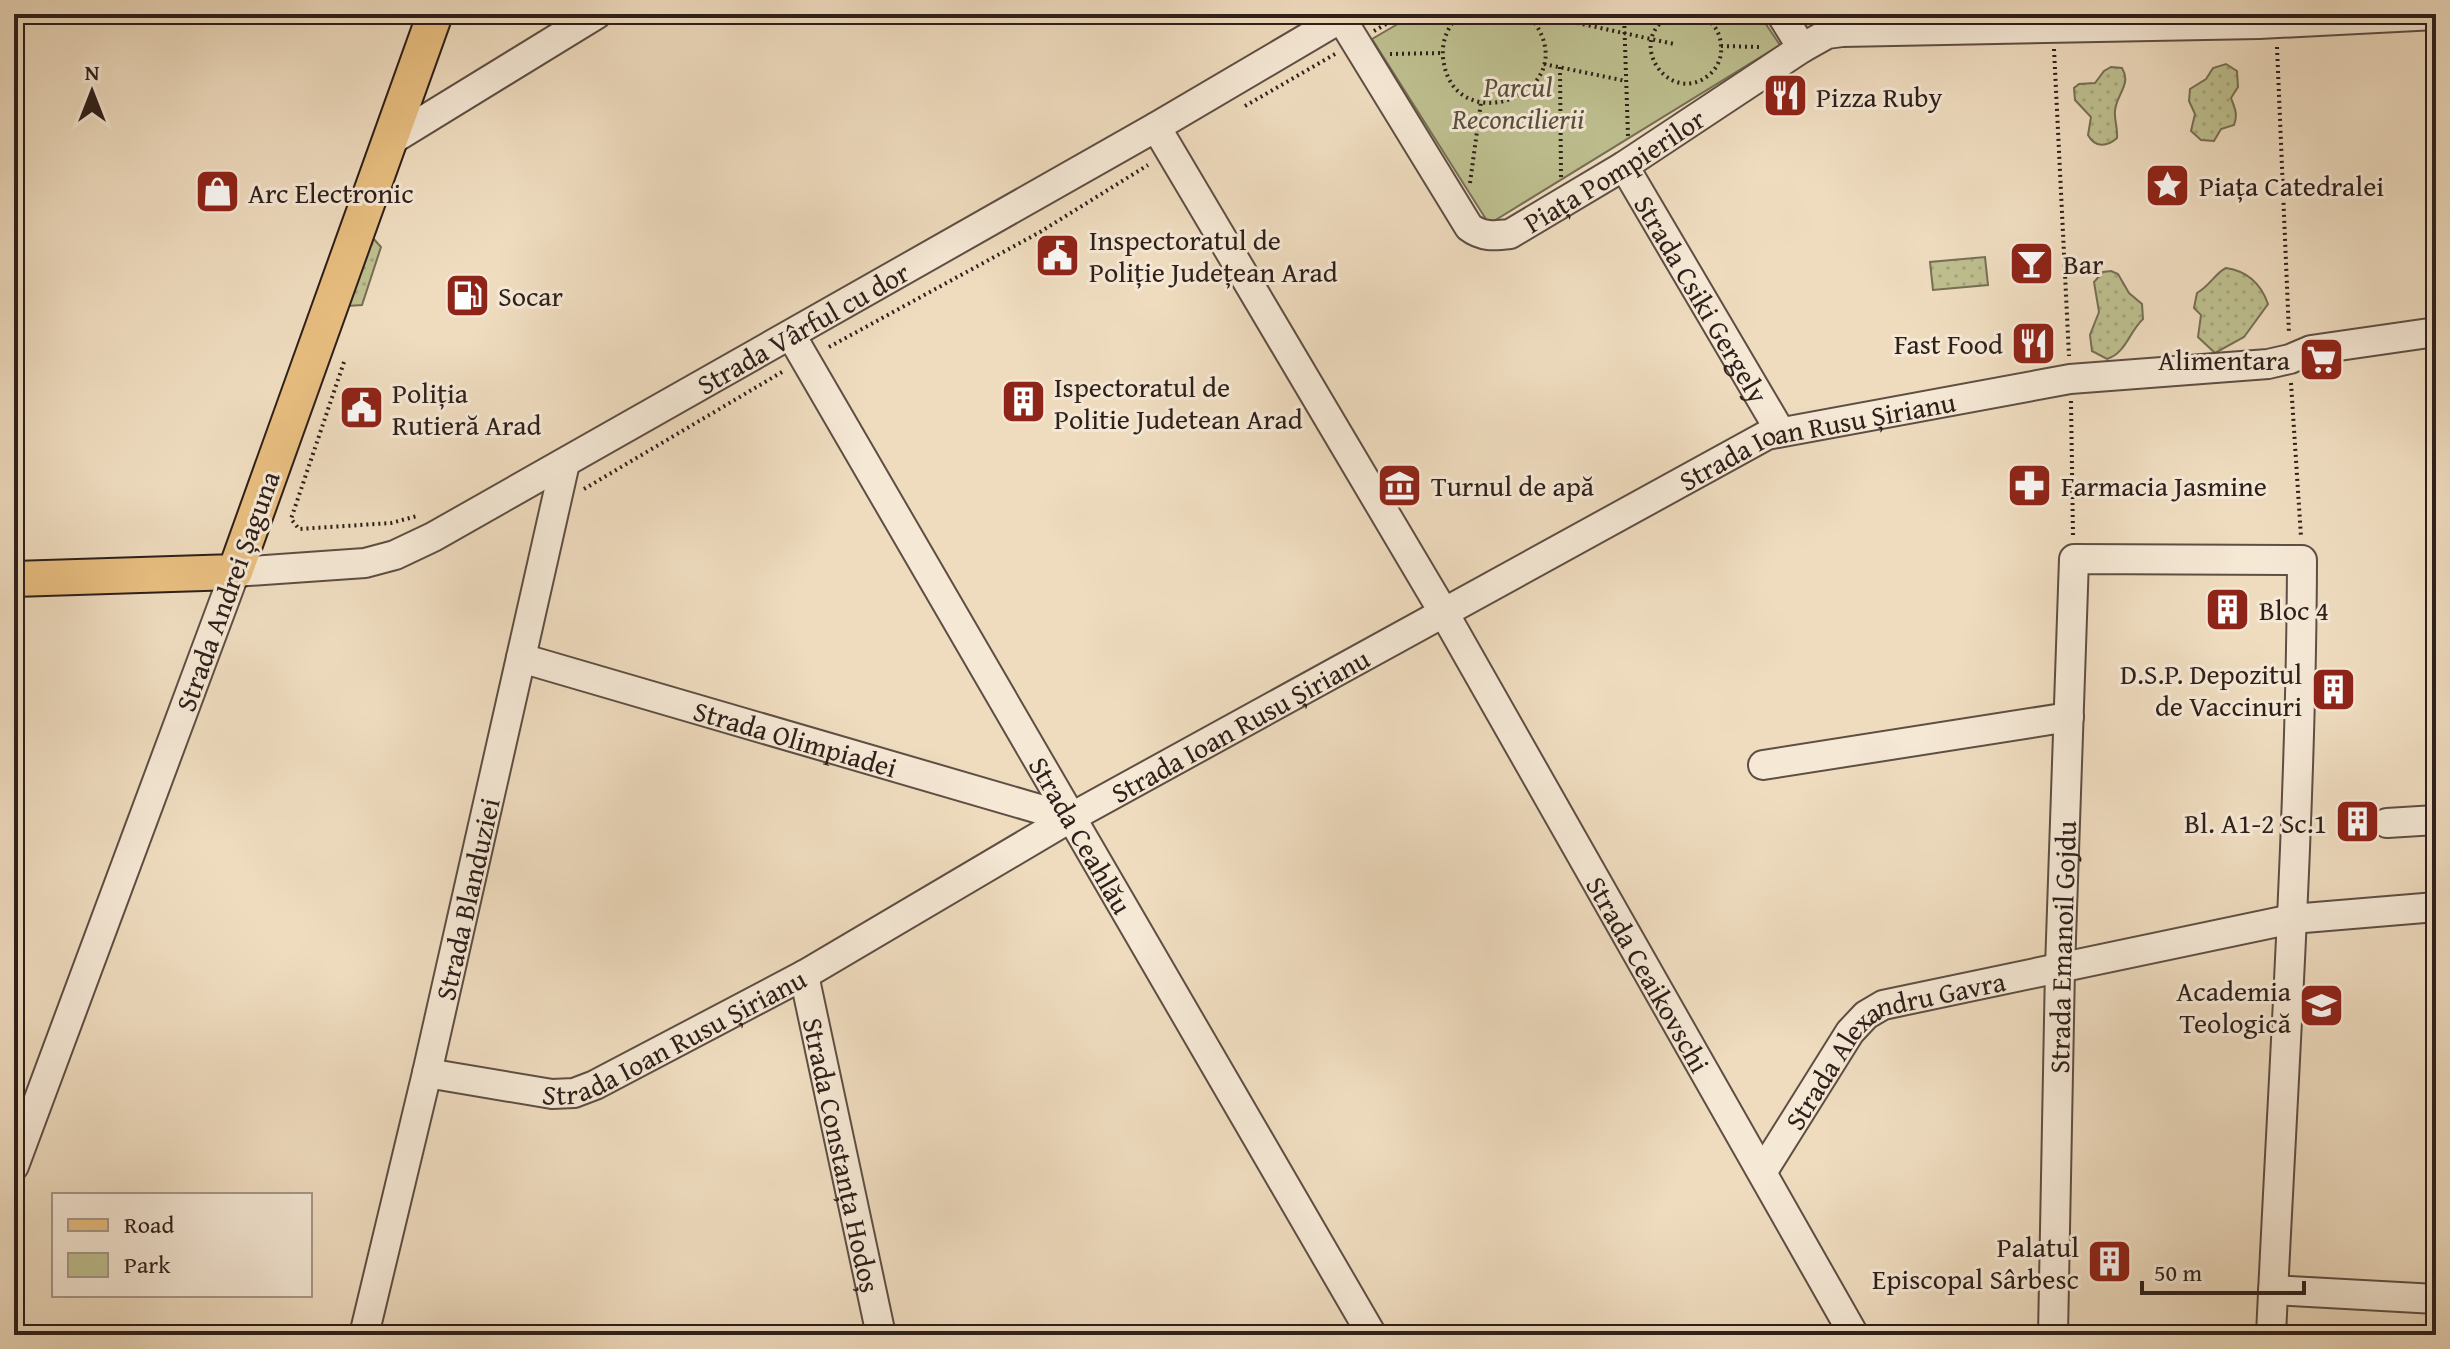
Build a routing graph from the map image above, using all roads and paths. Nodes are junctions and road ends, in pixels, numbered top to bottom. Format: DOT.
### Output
graph roads {
  1 [pos="435,14"];
  2 [pos="597,14"];
  3 [pos="1403,14"];
  4 [pos="1460,14"];
  5 [pos="1528,14"];
  6 [pos="1536,14"];
  7 [pos="1587,14"];
  8 [pos="1624,14"];
  9 [pos="1674,14"];
  10 [pos="1699,14"];
  11 [pos="1781,14"];
  12 [pos="2436,15"];
  13 [pos="1345,16"];
  14 [pos="2266,20"];
  15 [pos="1588,26"];
  16 [pos="2052,27"];
  17 [pos="1625,34"];
  18 [pos="1651,39"];
  19 [pos="1674,44"];
  20 [pos="1366,45"];
  21 [pos="1802,48"];
  22 [pos="1442,53"];
  23 [pos="1335,54"];
  24 [pos="1544,64"];
  25 [pos="1560,67"];
  26 [pos="1626,81"];
  27 [pos="1481,102"];
  28 [pos="1239,109"];
  29 [pos="1156,127"];
  30 [pos="390,141"];
  31 [pos="1627,164"];
  32 [pos="1148,165"];
  33 [pos="1561,203"];
  34 [pos="1465,220"];
  35 [pos="2436,332"];
  36 [pos="791,335"];
  37 [pos="829,347"];
  38 [pos="2290,359"];
  39 [pos="344,362"];
  40 [pos="782,372"];
  41 [pos="2070,379"];
  42 [pos="1780,431"];
  43 [pos="565,463"];
  44 [pos="581,491"];
  45 [pos="423,514"];
  46 [pos="2074,559"];
  47 [pos="2302,560"];
  48 [pos="235,572"];
  49 [pos="14,579"];
  50 [pos="1444,613"];
  51 [pos="521,658"];
  52 [pos="2069,717"];
  53 [pos="1763,765"];
  54 [pos="1070,818"];
  55 [pos="2436,820"];
  56 [pos="2387,823"];
  57 [pos="2436,907"];
  58 [pos="2292,919"];
  59 [pos="2060,968"];
  60 [pos="804,975"];
  61 [pos="427,1073"];
  62 [pos="14,1166"];
  63 [pos="1763,1171"];
  64 [pos="2273,1290"];
  65 [pos="2436,1299"];
  66 [pos="364,1335"];
  67 [pos="881,1335"];
  68 [pos="1372,1335"];
  69 [pos="1854,1335"];
  70 [pos="2053,1335"];
  71 [pos="2271,1335"];
  1 -- 30 [label="main road, Strada Andrei Șaguna"];
  2 -- 30 [label="street"];
  3 -- 20 [label="path"];
  4 -- 22 [label="path"];
  5 -- 24 [label="path"];
  6 -- 15 [label="path"];
  7 -- 15 [label="path"];
  8 -- 17 [label="path"];
  9 -- 18 [label="path"];
  10 -- 18 [label="path"];
  11 -- 21 [label="street"];
  12 -- 14 [label="street, Piața Pompierilor"];
  13 -- 20 [label="street"];
  13 -- 29 [label="street, Strada Vârful cu dor"];
  14 -- 16 [label="street, Piața Pompierilor"];
  14 -- 38 [label="path"];
  15 -- 17 [label="path"];
  16 -- 21 [label="street, Piața Pompierilor"];
  16 -- 41 [label="path"];
  17 -- 18 [label="path"];
  17 -- 26 [label="path"];
  18 -- 19 [label="path"];
  20 -- 22 [label="path"];
  20 -- 34 [label="street"];
  21 -- 31 [label="street, Piața Pompierilor"];
  22 -- 27 [label="path"];
  23 -- 28 [label="path"];
  24 -- 25 [label="path"];
  24 -- 27 [label="path"];
  25 -- 26 [label="path"];
  25 -- 33 [label="path"];
  26 -- 31 [label="path"];
  27 -- 34 [label="path"];
  29 -- 36 [label="street, Strada Vârful cu dor"];
  29 -- 50 [label="street, Strada Ceaikovschi"];
  30 -- 48 [label="main road, Strada Andrei Șaguna"];
  31 -- 33 [label="street, Piața Pompierilor"];
  31 -- 42 [label="street, Strada Csiki Gergely"];
  32 -- 37 [label="path"];
  33 -- 34 [label="street, Piața Pompierilor"];
  35 -- 38 [label="street, Strada Ioan Rusu Șirianu"];
  36 -- 43 [label="street, Strada Vârful cu dor"];
  36 -- 54 [label="street, Strada Ceahlău"];
  38 -- 41 [label="street, Strada Ioan Rusu Șirianu"];
  38 -- 47 [label="path"];
  39 -- 45 [label="path"];
  40 -- 44 [label="path"];
  41 -- 42 [label="street, Strada Ioan Rusu Șirianu"];
  41 -- 46 [label="path"];
  42 -- 50 [label="street, Strada Ioan Rusu Șirianu"];
  43 -- 48 [label="street, Strada Vârful cu dor"];
  43 -- 51 [label="street, Strada Blanduziei"];
  46 -- 47 [label="street"];
  46 -- 52 [label="street, Strada Emanoil Gojdu"];
  47 -- 58 [label="street"];
  48 -- 49 [label="main road"];
  48 -- 62 [label="street, Strada Andrei Șaguna"];
  50 -- 54 [label="street, Strada Ioan Rusu Șirianu"];
  50 -- 63 [label="street, Strada Ceaikovschi"];
  51 -- 54 [label="street, Strada Olimpiadei"];
  51 -- 61 [label="street, Strada Blanduziei"];
  52 -- 53 [label="street"];
  52 -- 59 [label="street, Strada Emanoil Gojdu"];
  54 -- 60 [label="street, Strada Ioan Rusu Șirianu"];
  54 -- 68 [label="street, Strada Ceahlău"];
  55 -- 56 [label="street"];
  57 -- 58 [label="street, Strada Alexandru Gavra"];
  58 -- 59 [label="street, Strada Alexandru Gavra"];
  58 -- 64 [label="street"];
  59 -- 63 [label="street, Strada Alexandru Gavra"];
  59 -- 70 [label="street, Strada Emanoil Gojdu"];
  60 -- 61 [label="street, Strada Ioan Rusu Șirianu"];
  60 -- 67 [label="street, Strada Constanța Hodoș"];
  61 -- 66 [label="street, Strada Blanduziei"];
  63 -- 69 [label="street, Strada Ceaikovschi"];
  64 -- 65 [label="street"];
  64 -- 71 [label="street"];
}
